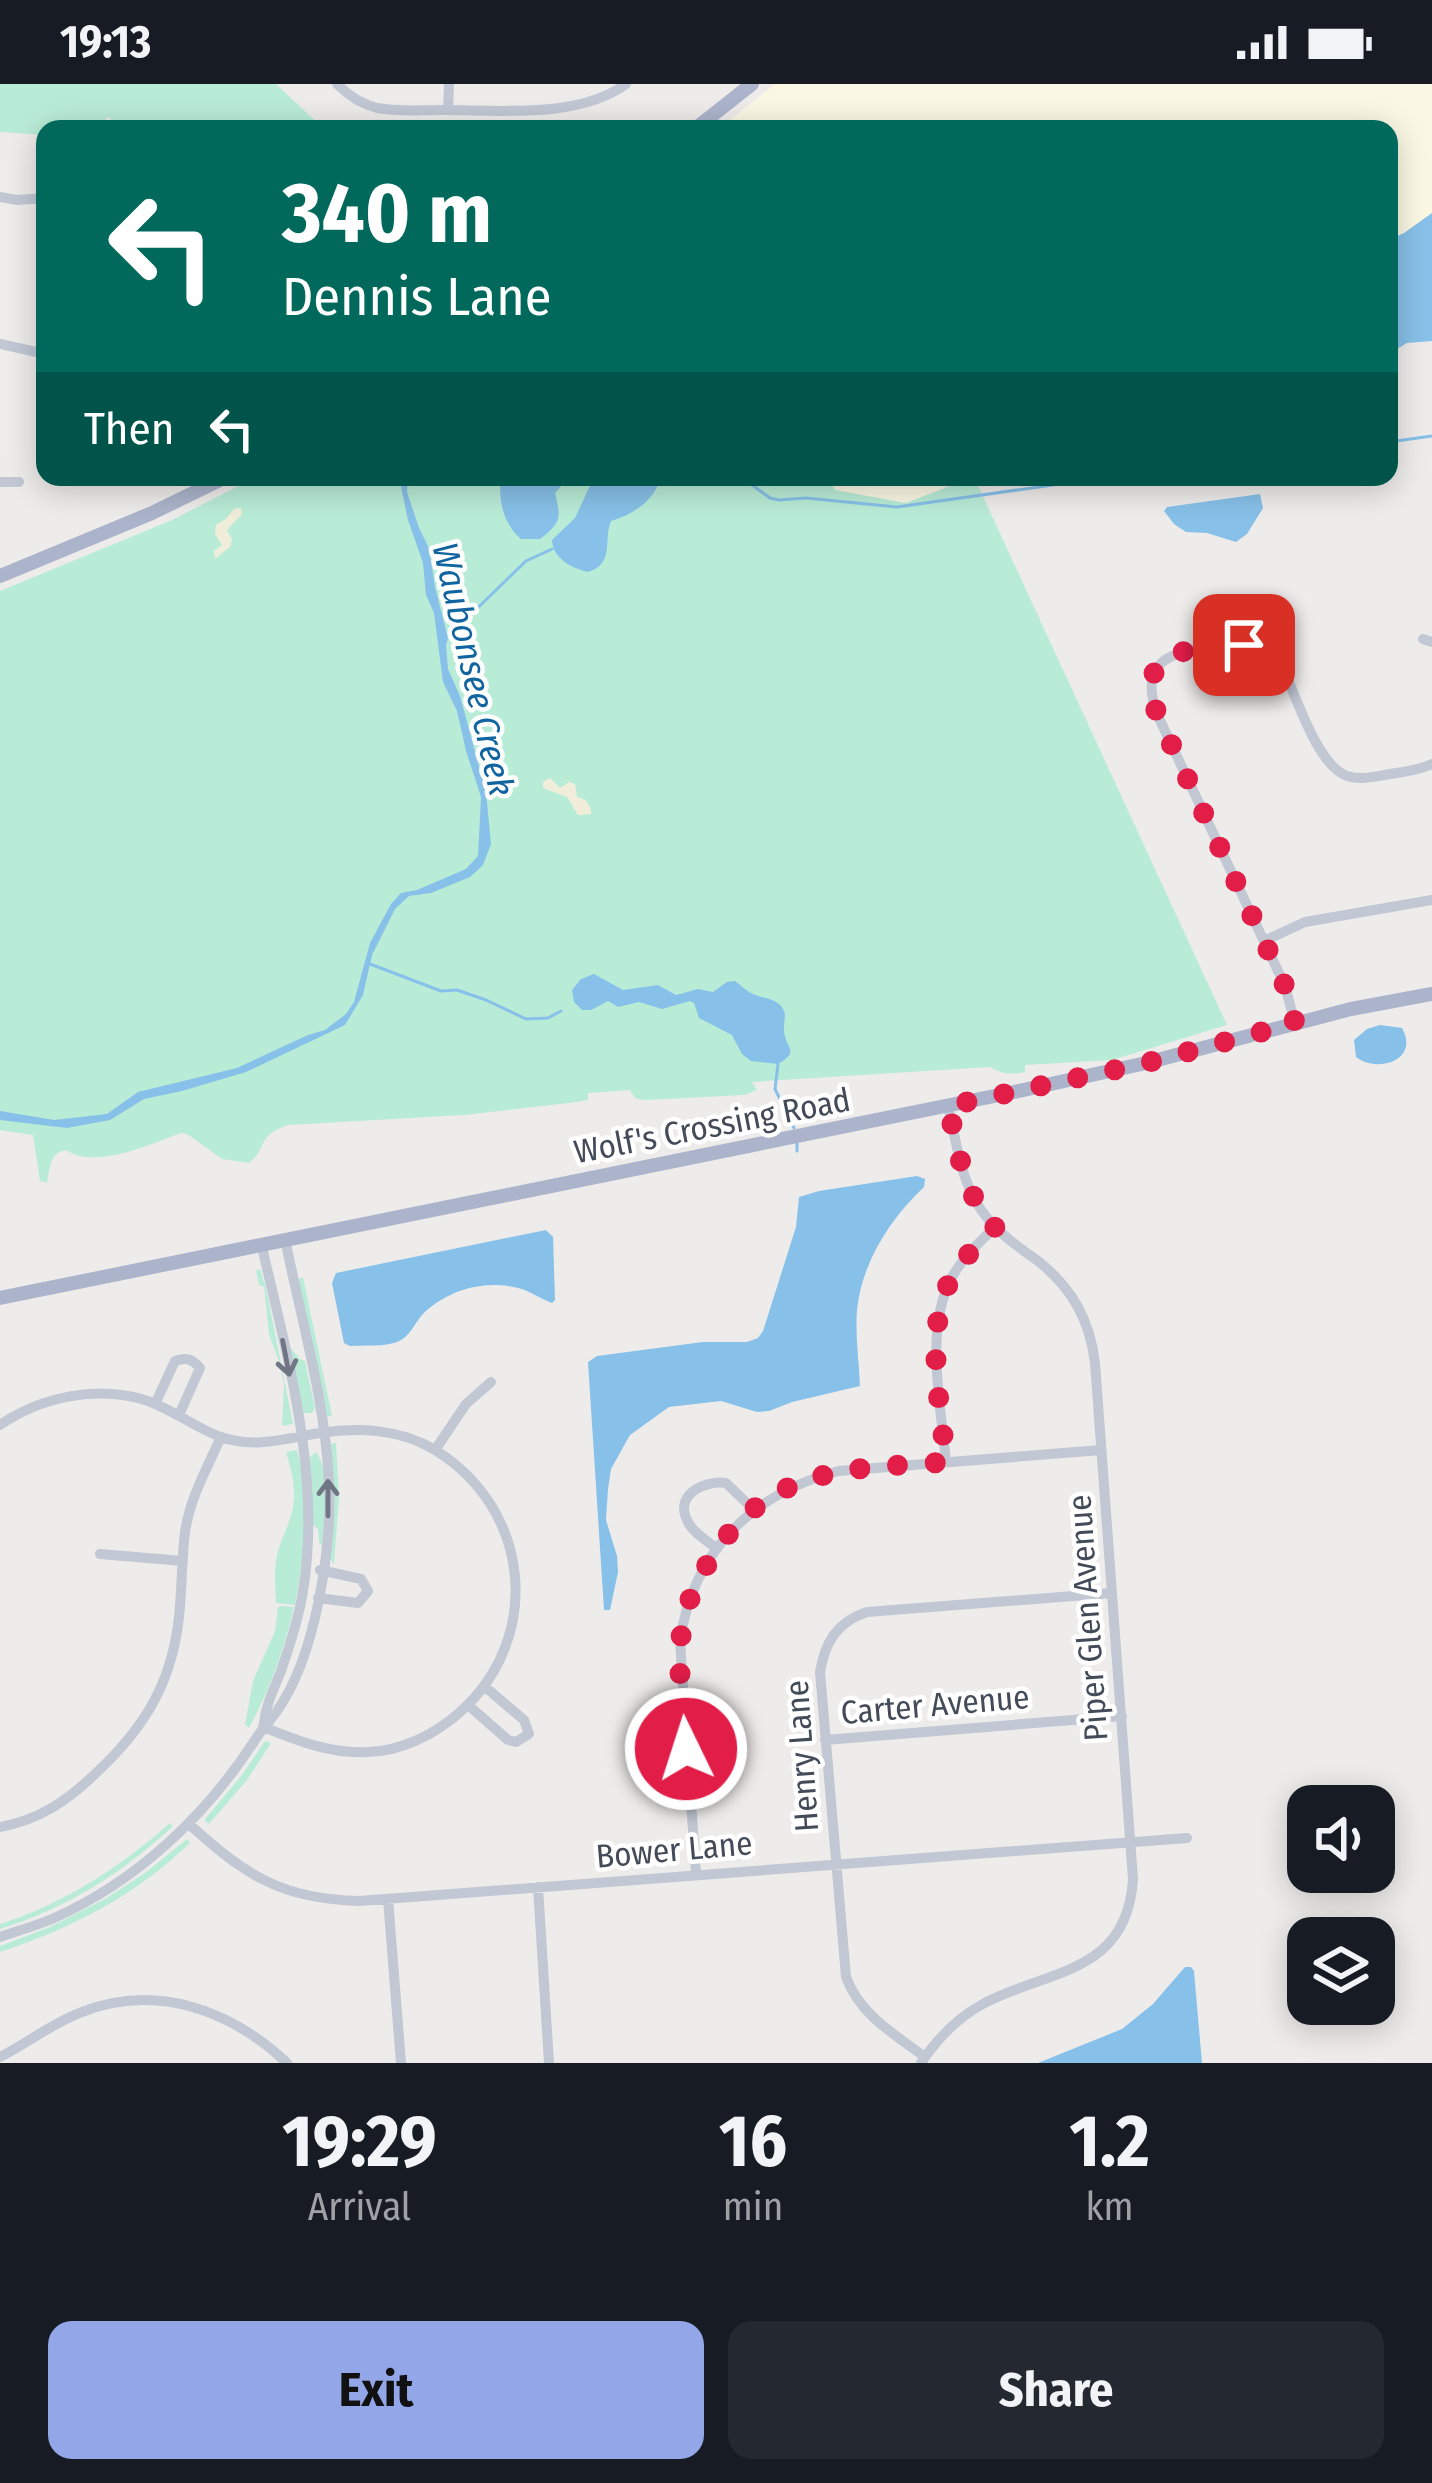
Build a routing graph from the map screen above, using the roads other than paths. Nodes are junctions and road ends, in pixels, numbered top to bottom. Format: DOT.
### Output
graph roads {
  1 [pos="337,84"];
  2 [pos="449,84"];
  3 [pos="626,84"];
  4 [pos="752,84"];
  5 [pos="448,110"];
  6 [pos="706,120"];
  7 [pos="0,197"];
  8 [pos="36,199"];
  9 [pos="16,200"];
  10 [pos="0,208"];
  11 [pos="0,344"];
  12 [pos="36,352"];
  13 [pos="0,482"];
  14 [pos="19,482"];
  15 [pos="207,486"];
  16 [pos="0,576"];
  17 [pos="1139,661"];
  18 [pos="1155,669"];
  19 [pos="1432,764"];
  20 [pos="1432,900"];
  21 [pos="1264,941"];
  22 [pos="1432,994"];
  23 [pos="1295,1023"];
  24 [pos="948,1106"];
  25 [pos="995,1227"];
  26 [pos="285,1238"];
  27 [pos="261,1244"];
  28 [pos="0,1298"];
  29 [pos="491,1382"];
  30 [pos="154,1404"];
  31 [pos="179,1415"];
  32 [pos="0,1425"];
  33 [pos="324,1432"];
  34 [pos="302,1436"];
  35 [pos="221,1437"];
  36 [pos="435,1450"];
  37 [pos="1101,1450"];
  38 [pos="946,1462"];
  39 [pos="753,1509"];
  40 [pos="717,1549"];
  41 [pos="100,1555"];
  42 [pos="183,1562"];
  43 [pos="307,1568"];
  44 [pos="323,1571"];
  45 [pos="1112,1593"];
  46 [pos="303,1595"];
  47 [pos="320,1598"];
  48 [pos="484,1687"];
  49 [pos="468,1705"];
  50 [pos="1122,1716"];
  51 [pos="263,1726"];
  52 [pos="825,1740"];
  53 [pos="189,1824"];
  54 [pos="0,1828"];
  55 [pos="1187,1838"];
  56 [pos="1131,1841"];
  57 [pos="835,1864"];
  58 [pos="696,1874"];
  59 [pos="538,1887"];
  60 [pos="388,1899"];
  61 [pos="0,1937"];
  62 [pos="6,2058"];
  63 [pos="923,2060"];
  64 [pos="287,2063"];
  65 [pos="401,2063"];
  66 [pos="549,2063"];
  1 -- 5 [label="street"];
  2 -- 5 [label="street"];
  3 -- 5 [label="street"];
  4 -- 6 [label="main road"];
  7 -- 9 [label="street"];
  8 -- 9 [label="street"];
  9 -- 10 [label="street"];
  11 -- 12 [label="street"];
  13 -- 14 [label="street"];
  15 -- 16 [label="main road"];
  17 -- 18 [label="street"];
  18 -- 19 [label="street"];
  18 -- 21 [label="street"];
  20 -- 21 [label="street"];
  21 -- 23 [label="street"];
  22 -- 23 [label="main road, Wolf's Crossing Road"];
  23 -- 24 [label="main road, Wolf's Crossing Road"];
  24 -- 25 [label="street, Piper Glen Avenue"];
  24 -- 26 [label="main road, Wolf's Crossing Road"];
  25 -- 37 [label="street, Piper Glen Avenue"];
  25 -- 38 [label="street"];
  26 -- 27 [label="main road, Wolf's Crossing Road"];
  26 -- 33 [label="street"];
  27 -- 28 [label="main road, Wolf's Crossing Road"];
  27 -- 34 [label="street, one-way"];
  29 -- 36 [label="street"];
  30 -- 31 [label="street"];
  30 -- 31 [label="street"];
  30 -- 32 [label="street"];
  31 -- 35 [label="street"];
  33 -- 34 [label="street"];
  33 -- 36 [label="street"];
  44 -- 33 [label="street, one-way"];
  34 -- 35 [label="street"];
  34 -- 43 [label="street"];
  35 -- 42 [label="street"];
  36 -- 48 [label="street"];
  37 -- 38 [label="street"];
  37 -- 45 [label="street, Piper Glen Avenue"];
  38 -- 39 [label="street"];
  39 -- 40 [label="street"];
  39 -- 40 [label="street"];
  40 -- 58 [label="street"];
  41 -- 42 [label="street"];
  42 -- 54 [label="street"];
  43 -- 44 [label="street"];
  43 -- 46 [label="street"];
  44 -- 47 [label="street"];
  44 -- 47 [label="street"];
  45 -- 50 [label="street, Piper Glen Avenue"];
  45 -- 52 [label="street, Henry Lane"];
  46 -- 47 [label="street"];
  46 -- 51 [label="street"];
  47 -- 51 [label="street"];
  48 -- 49 [label="street"];
  48 -- 49 [label="street"];
  49 -- 51 [label="street"];
  50 -- 52 [label="street, Carter Avenue"];
  50 -- 56 [label="street, Piper Glen Avenue"];
  51 -- 53 [label="street"];
  52 -- 57 [label="street, Henry Lane"];
  53 -- 60 [label="street, Bower Lane"];
  53 -- 61 [label="street"];
  55 -- 56 [label="street, Bower Lane"];
  56 -- 57 [label="street, Bower Lane"];
  56 -- 63 [label="street, Piper Glen Avenue"];
  57 -- 58 [label="street, Bower Lane"];
  57 -- 63 [label="street, Henry Lane"];
  58 -- 59 [label="street, Bower Lane"];
  59 -- 60 [label="street, Bower Lane"];
  59 -- 66 [label="street"];
  60 -- 65 [label="street"];
  62 -- 64 [label="street"];
}
